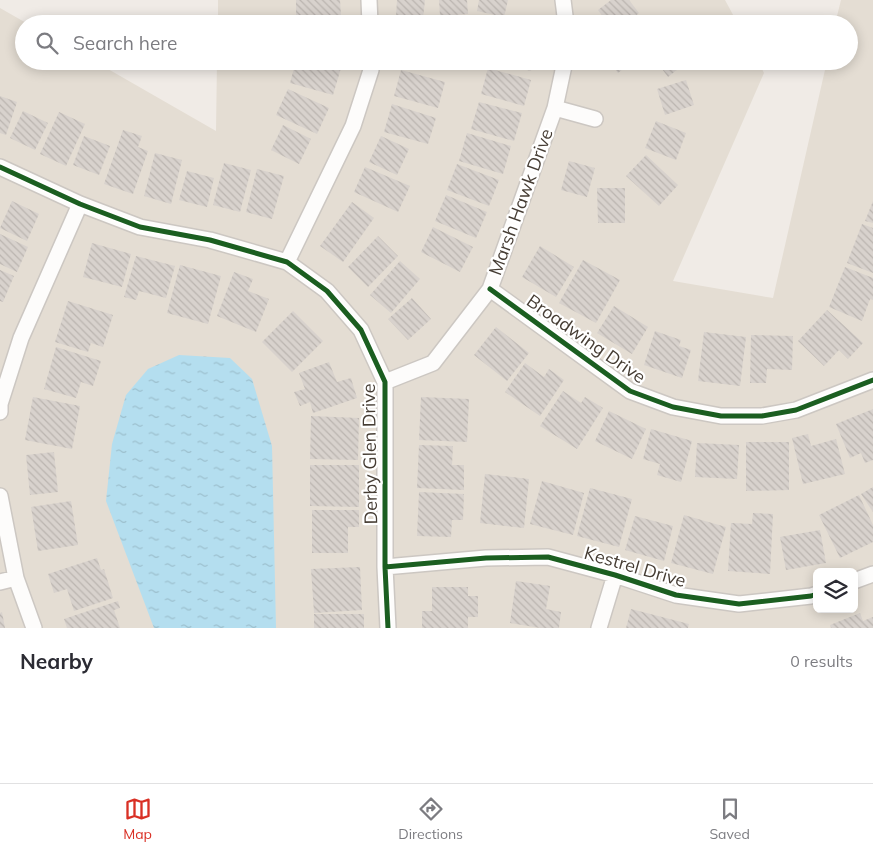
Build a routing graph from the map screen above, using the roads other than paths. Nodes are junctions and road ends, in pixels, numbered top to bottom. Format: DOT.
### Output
graph roads {
  1 [pos="369,0"];
  2 [pos="563,0"];
  3 [pos="370,15"];
  4 [pos="565,15"];
  5 [pos="371,70"];
  6 [pos="563,70"];
  7 [pos="556,108"];
  8 [pos="596,119"];
  9 [pos="0,167"];
  10 [pos="80,204"];
  11 [pos="287,262"];
  12 [pos="490,289"];
  13 [pos="873,380"];
  14 [pos="385,382"];
  15 [pos="0,412"];
  16 [pos="0,496"];
  17 [pos="385,568"];
  18 [pos="873,574"];
  19 [pos="615,575"];
  20 [pos="16,578"];
  21 [pos="858,580"];
  22 [pos="0,582"];
  23 [pos="813,595"];
  24 [pos="34,628"];
  25 [pos="388,628"];
  26 [pos="599,628"];
  1 -- 3 [label="street"];
  2 -- 4 [label="street"];
  5 -- 11 [label="street"];
  6 -- 7 [label="street, Marsh Hawk Drive"];
  7 -- 8 [label="street"];
  7 -- 12 [label="street, Marsh Hawk Drive"];
  9 -- 10 [label="street, Derby Glen Drive"];
  10 -- 11 [label="street, Derby Glen Drive"];
  10 -- 15 [label="street"];
  11 -- 14 [label="street, Derby Glen Drive"];
  12 -- 13 [label="street, Broadwing Drive"];
  12 -- 14 [label="street, Marsh Hawk Drive"];
  14 -- 17 [label="street, Derby Glen Drive"];
  16 -- 20 [label="street"];
  17 -- 19 [label="street, Kestrel Drive"];
  17 -- 25 [label="street, Derby Glen Drive"];
  18 -- 21 [label="street"];
  19 -- 23 [label="street, Kestrel Drive"];
  19 -- 26 [label="street"];
  20 -- 22 [label="street"];
  20 -- 24 [label="street"];
}
